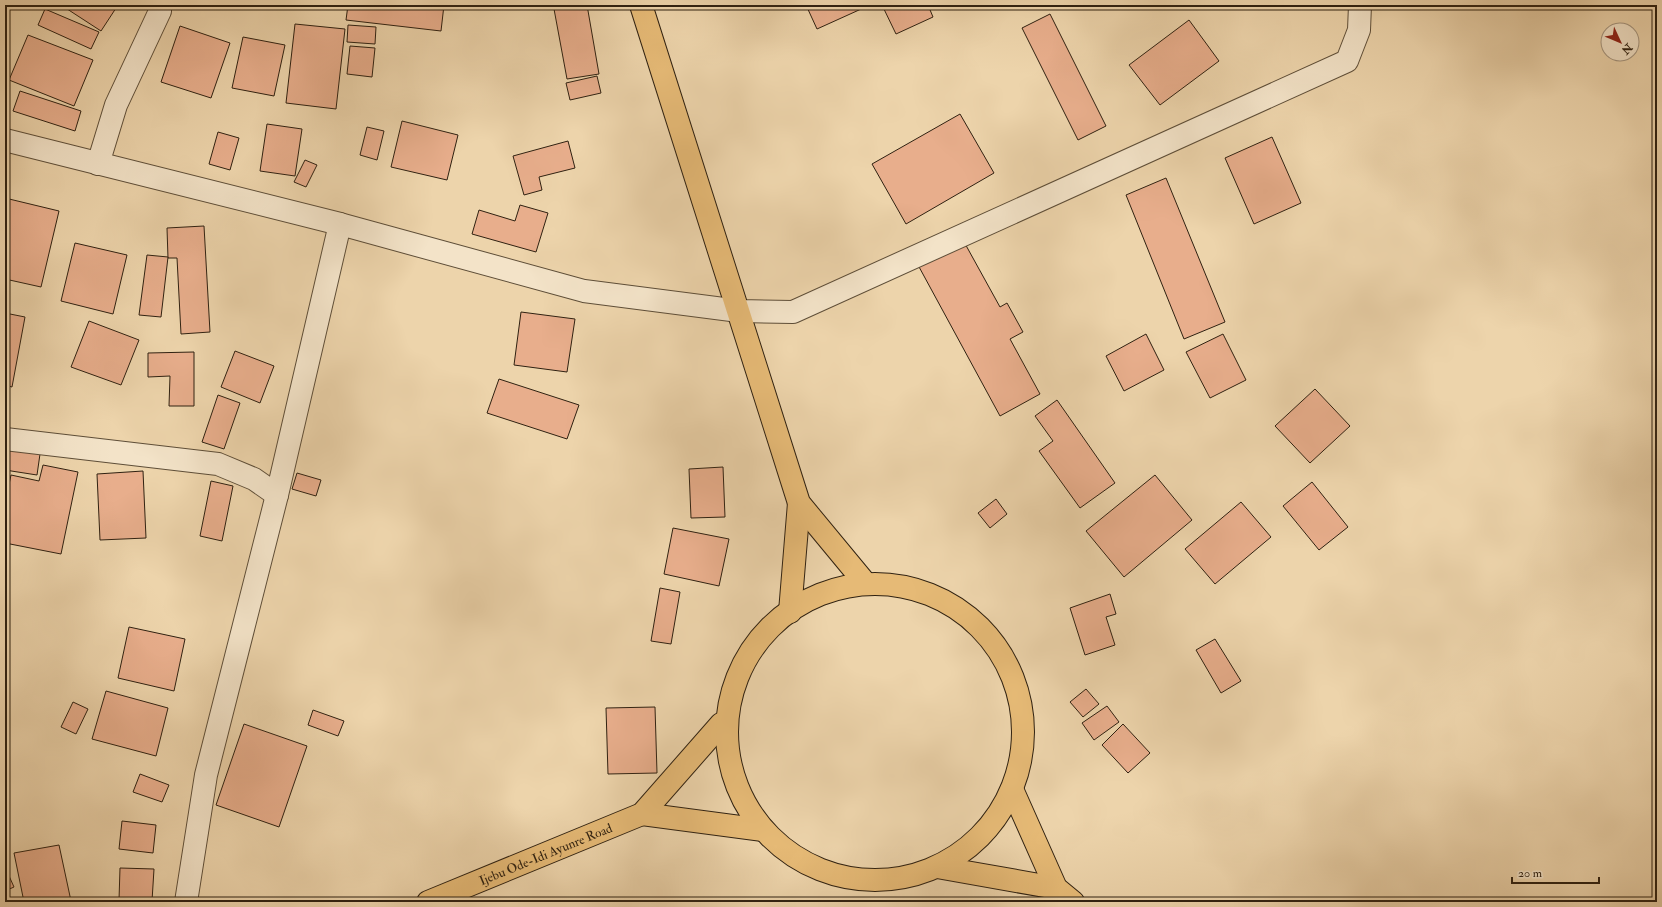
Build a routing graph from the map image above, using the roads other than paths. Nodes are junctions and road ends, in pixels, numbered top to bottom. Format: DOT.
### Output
graph roads {
  1 [pos="641,5"];
  2 [pos="1360,5"];
  3 [pos="160,11"];
  4 [pos="5,140"];
  5 [pos="98,164"];
  6 [pos="340,224"];
  7 [pos="739,311"];
  8 [pos="5,439"];
  9 [pos="277,495"];
  10 [pos="800,503"];
  11 [pos="866,584"];
  12 [pos="790,612"];
  13 [pos="721,724"];
  14 [pos="1012,789"];
  15 [pos="642,814"];
  16 [pos="763,830"];
  17 [pos="937,867"];
  18 [pos="1056,888"];
  19 [pos="186,902"];
  20 [pos="428,902"];
  21 [pos="1073,902"];
  1 -- 7 [label="main road"];
  2 -- 7 [label="street"];
  3 -- 5 [label="street"];
  4 -- 5 [label="street"];
  5 -- 6 [label="street"];
  6 -- 7 [label="street"];
  6 -- 9 [label="street"];
  7 -- 10 [label="main road"];
  8 -- 9 [label="street"];
  9 -- 19 [label="street"];
  10 -- 11 [label="main road"];
  10 -- 12 [label="main road"];
  11 -- 12 [label="main road"];
  11 -- 14 [label="main road"];
  12 -- 13 [label="main road"];
  13 -- 15 [label="main road"];
  13 -- 16 [label="main road"];
  14 -- 17 [label="main road"];
  14 -- 18 [label="main road"];
  15 -- 16 [label="main road"];
  15 -- 20 [label="main road, Ijebu Ode-Idi Ayunre Road"];
  16 -- 17 [label="main road"];
  17 -- 18 [label="main road"];
  18 -- 21 [label="main road"];
}
